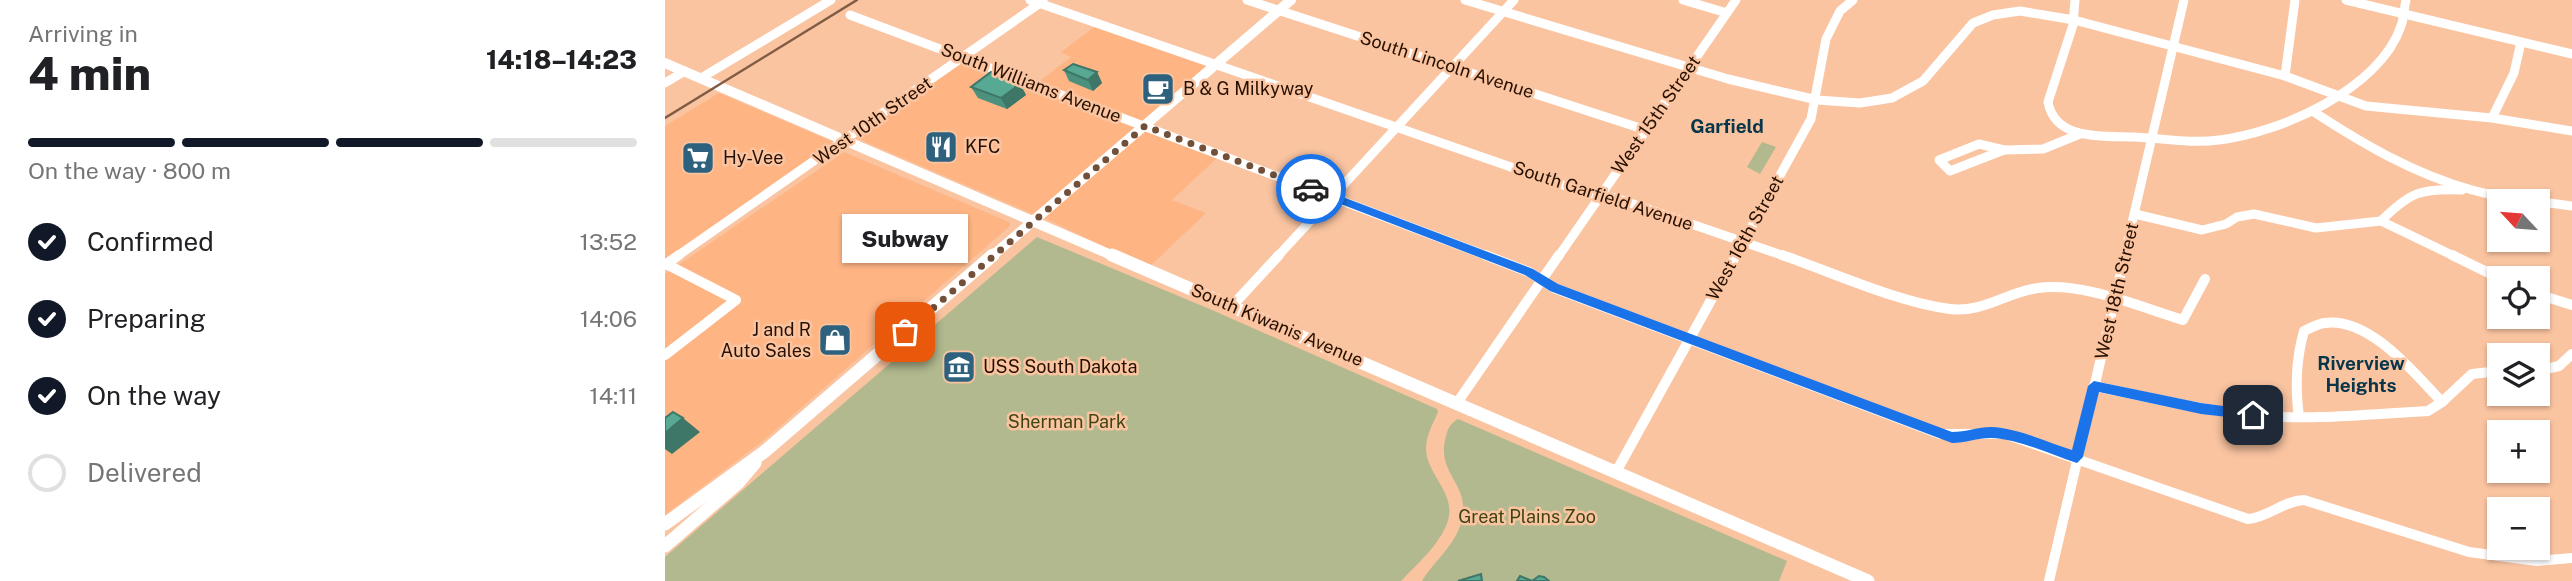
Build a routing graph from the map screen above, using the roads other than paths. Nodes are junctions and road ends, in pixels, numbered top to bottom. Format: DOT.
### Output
graph roads {
  1 [pos="831,0"];
  2 [pos="1030,0"];
  3 [pos="1247,0"];
  4 [pos="1291,0"];
  5 [pos="1465,0"];
  6 [pos="1514,0"];
  7 [pos="1683,0"];
  8 [pos="1736,0"];
  9 [pos="1853,0"];
  10 [pos="2075,0"];
  11 [pos="2184,0"];
  12 [pos="2295,0"];
  13 [pos="2346,0"];
  14 [pos="2406,0"];
  15 [pos="1042,2"];
  16 [pos="1279,10"];
  17 [pos="1503,12"];
  18 [pos="1727,12"];
  19 [pos="2406,14"];
  20 [pos="851,15"];
  21 [pos="2074,20"];
  22 [pos="2521,41"];
  23 [pos="2173,46"];
  24 [pos="2572,54"];
  25 [pos="963,57"];
  26 [pos="665,63"];
  27 [pos="1215,65"];
  28 [pos="1453,66"];
  29 [pos="1689,67"];
  30 [pos="685,71"];
  31 [pos="2285,75"];
  32 [pos="701,78"];
  33 [pos="665,83"];
  34 [pos="2338,95"];
  35 [pos="1817,100"];
  36 [pos="2314,112"];
  37 [pos="2492,118"];
  38 [pos="1145,126"];
  39 [pos="1396,127"];
  40 [pos="1647,130"];
  41 [pos="2572,131"];
  42 [pos="2080,134"];
  43 [pos="2152,138"];
  44 [pos="848,139"];
  45 [pos="2004,150"];
  46 [pos="2473,191"];
  47 [pos="1602,195"];
  48 [pos="1332,197"];
  49 [pos="2572,206"];
  50 [pos="2135,214"];
  51 [pos="1035,220"];
  52 [pos="2381,221"];
  53 [pos="1743,243"];
  54 [pos="665,265"];
  55 [pos="2487,272"];
  56 [pos="2205,279"];
  57 [pos="1542,280"];
  58 [pos="2550,297"];
  59 [pos="2115,299"];
  60 [pos="2572,305"];
  61 [pos="1232,306"];
  62 [pos="1689,340"];
  63 [pos="2572,354"];
  64 [pos="665,355"];
  65 [pos="2550,368"];
  66 [pos="2487,372"];
  67 [pos="2094,386"];
  68 [pos="2442,402"];
  69 [pos="1457,403"];
  70 [pos="2299,417"];
  71 [pos="764,452"];
  72 [pos="2077,457"];
  73 [pos="1616,472"];
  74 [pos="665,524"];
  75 [pos="665,546"];
  76 [pos="2572,558"];
  77 [pos="1868,581"];
  78 [pos="2049,581"];
  1 -- 32 [label="street"];
  2 -- 15 [label="street, South Garfield Avenue"];
  3 -- 16 [label="street, South Lincoln Avenue"];
  4 -- 16 [label="main road"];
  5 -- 17 [label="street"];
  6 -- 17 [label="street"];
  7 -- 18 [label="street"];
  8 -- 18 [label="street, West 15th Street"];
  9 -- 35 [label="street, West 16th Street"];
  10 -- 21 [label="street"];
  11 -- 23 [label="street, West 18th Street"];
  12 -- 31 [label="street"];
  13 -- 19 [label="street"];
  14 -- 19 [label="street"];
  15 -- 25 [label="street, West 10th Street"];
  15 -- 27 [label="street, South Garfield Avenue"];
  16 -- 27 [label="main road"];
  16 -- 28 [label="street, South Lincoln Avenue"];
  17 -- 28 [label="street"];
  17 -- 29 [label="street"];
  18 -- 29 [label="street, West 15th Street"];
  19 -- 22 [label="street"];
  19 -- 34 [label="street"];
  20 -- 25 [label="street, South Williams Avenue"];
  21 -- 23 [label="street"];
  21 -- 35 [label="street"];
  21 -- 42 [label="street"];
  22 -- 24 [label="street"];
  22 -- 37 [label="street"];
  23 -- 31 [label="street"];
  23 -- 43 [label="street, West 18th Street"];
  25 -- 38 [label="street, South Williams Avenue"];
  25 -- 44 [label="street, West 10th Street"];
  26 -- 30 [label="main road"];
  27 -- 38 [label="main road"];
  27 -- 39 [label="street, South Garfield Avenue"];
  28 -- 39 [label="street"];
  28 -- 40 [label="street, South Lincoln Avenue"];
  29 -- 35 [label="street"];
  29 -- 40 [label="street, West 15th Street"];
  30 -- 32 [label="main road, South Kiwanis Avenue"];
  30 -- 33 [label="street"];
  31 -- 34 [label="street"];
  32 -- 44 [label="main road, South Kiwanis Avenue"];
  34 -- 36 [label="street"];
  34 -- 37 [label="street"];
  35 -- 53 [label="street, West 16th Street"];
  36 -- 43 [label="street"];
  36 -- 46 [label="street"];
  37 -- 41 [label="street"];
  38 -- 48 [label="street, South Williams Avenue"];
  38 -- 51 [label="main road"];
  39 -- 47 [label="street, South Garfield Avenue"];
  39 -- 48 [label="street"];
  40 -- 47 [label="street, West 15th Street"];
  42 -- 43 [label="street"];
  42 -- 45 [label="street"];
  43 -- 50 [label="street, West 18th Street"];
  44 -- 51 [label="main road, South Kiwanis Avenue"];
  44 -- 54 [label="street, West 10th Street"];
  45 -- 45 [label="street"];
  46 -- 49 [label="street"];
  46 -- 52 [label="street"];
  47 -- 53 [label="street, South Garfield Avenue"];
  47 -- 57 [label="street, West 15th Street"];
  48 -- 57 [label="street, South Williams Avenue"];
  48 -- 61 [label="street"];
  50 -- 52 [label="street"];
  50 -- 59 [label="street, West 18th Street"];
  51 -- 61 [label="main road, South Kiwanis Avenue"];
  51 -- 71 [label="main road"];
  52 -- 55 [label="street"];
  53 -- 59 [label="street, South Garfield Avenue"];
  53 -- 62 [label="street, West 16th Street"];
  54 -- 64 [label="street"];
  56 -- 59 [label="street, South Garfield Avenue"];
  57 -- 62 [label="street, South Williams Avenue"];
  57 -- 69 [label="street, West 15th Street"];
  58 -- 60 [label="street"];
  59 -- 67 [label="street, West 18th Street"];
  61 -- 69 [label="main road, South Kiwanis Avenue"];
  62 -- 72 [label="street, South Williams Avenue"];
  62 -- 73 [label="street, West 16th Street"];
  63 -- 65 [label="street"];
  66 -- 68 [label="street"];
  67 -- 70 [label="street"];
  67 -- 72 [label="street, West 18th Street"];
  68 -- 70 [label="street"];
  68 -- 70 [label="street"];
  69 -- 73 [label="main road, South Kiwanis Avenue"];
  71 -- 74 [label="main road"];
  71 -- 75 [label="main road"];
  72 -- 76 [label="street"];
  72 -- 78 [label="street, West 18th Street"];
  73 -- 77 [label="main road, South Kiwanis Avenue"];
}
